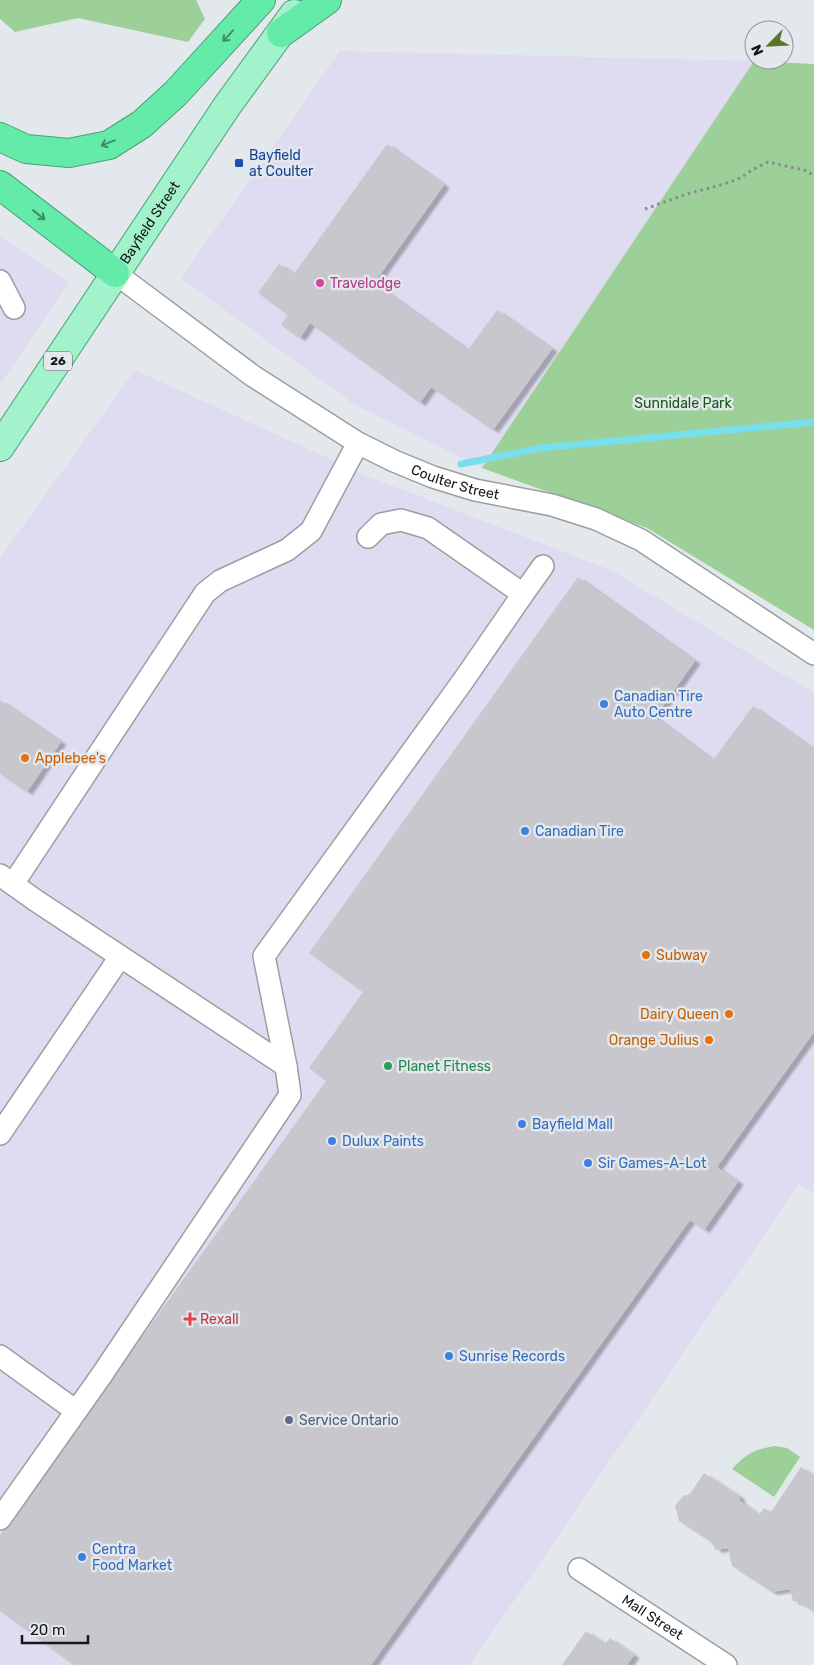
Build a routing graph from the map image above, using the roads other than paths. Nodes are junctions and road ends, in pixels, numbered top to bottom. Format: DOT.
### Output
graph roads {
  1 [pos="261,0"];
  2 [pos="304,0"];
  3 [pos="328,0"];
  4 [pos="280,33"];
  5 [pos="0,137"];
  6 [pos="0,185"];
  7 [pos="115,274"];
  8 [pos="0,281"];
  9 [pos="14,308"];
  10 [pos="358,443"];
  11 [pos="0,447"];
  12 [pos="368,537"];
  13 [pos="543,566"];
  14 [pos="523,594"];
  15 [pos="814,654"];
  16 [pos="7,880"];
  17 [pos="120,957"];
  18 [pos="286,1066"];
  19 [pos="0,1134"];
  20 [pos="0,1356"];
  21 [pos="76,1411"];
  22 [pos="0,1519"];
  23 [pos="579,1569"];
  24 [pos="726,1665"];
  1 -- 5 [label="highway, one-way"];
  2 -- 4 [label="main road, Bayfield Street / 26"];
  3 -- 4 [label="highway"];
  4 -- 7 [label="main road, Bayfield Street / 26"];
  6 -- 7 [label="highway, one-way"];
  7 -- 10 [label="street, Coulter Street"];
  7 -- 11 [label="main road, Bayfield Street / 26"];
  8 -- 9 [label="street"];
  10 -- 15 [label="street, Coulter Street"];
  10 -- 16 [label="street"];
  12 -- 14 [label="street"];
  13 -- 14 [label="street"];
  14 -- 18 [label="street"];
  16 -- 17 [label="street"];
  17 -- 18 [label="street"];
  17 -- 19 [label="street"];
  18 -- 21 [label="street"];
  20 -- 21 [label="street"];
  21 -- 22 [label="street"];
  23 -- 24 [label="street, Mall Street"];
}
